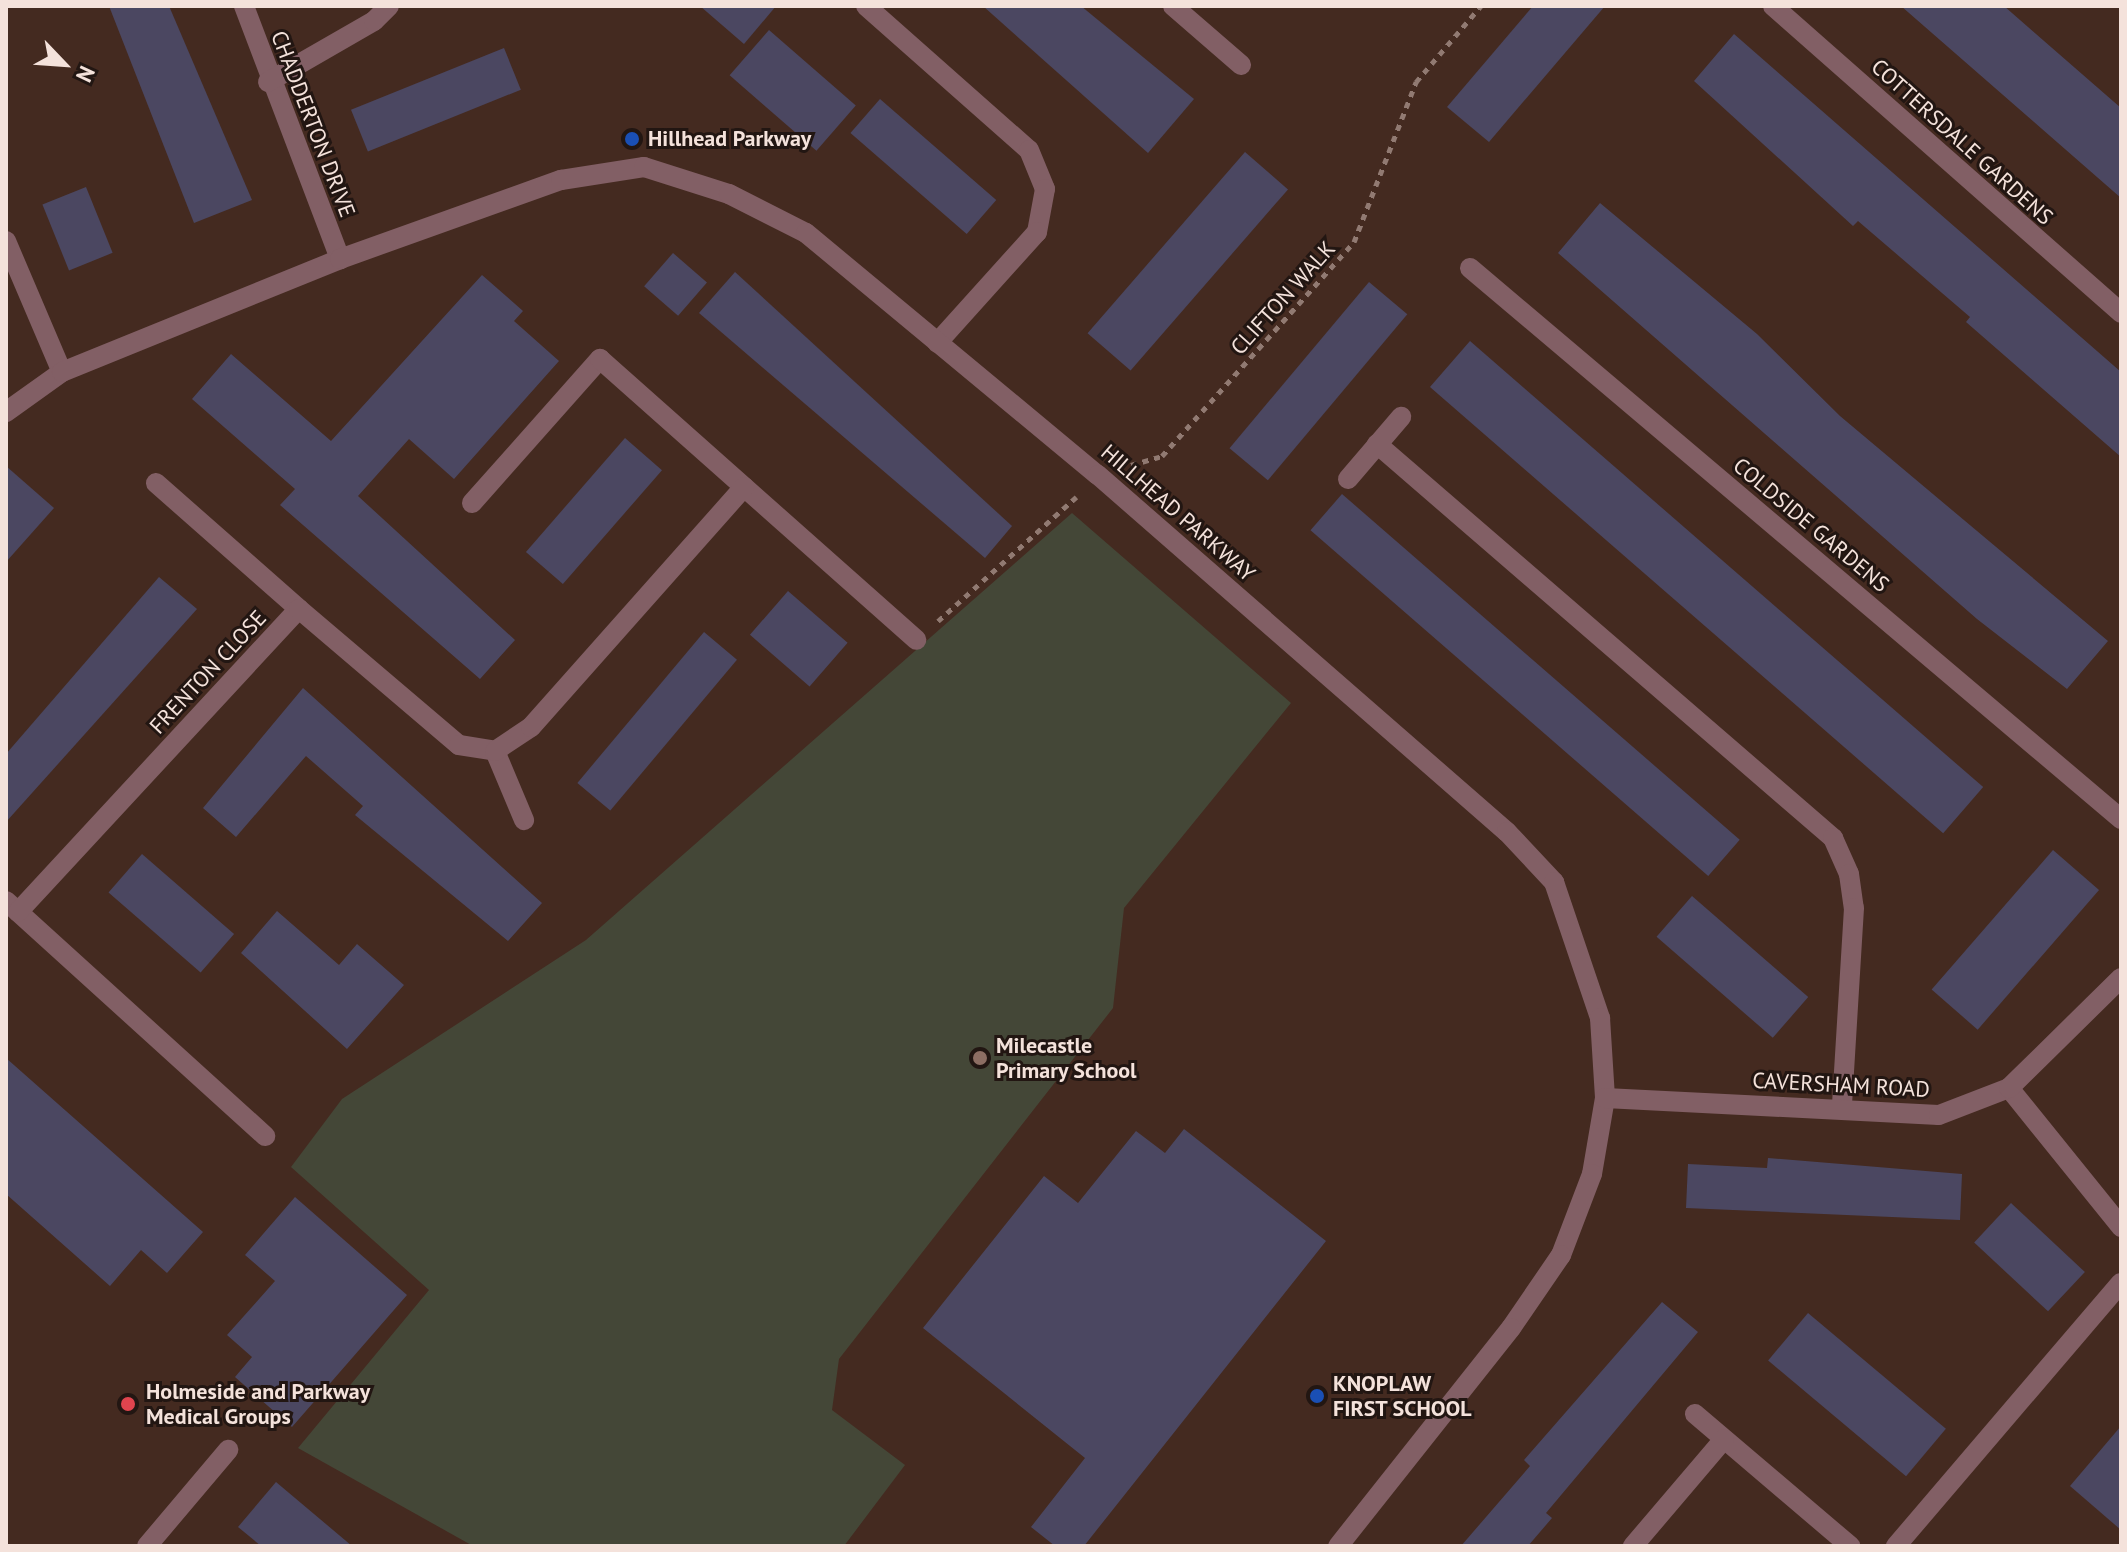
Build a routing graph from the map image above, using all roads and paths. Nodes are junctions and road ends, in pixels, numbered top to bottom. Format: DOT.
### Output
graph roads {
  1 [pos="244,6"];
  2 [pos="389,6"];
  3 [pos="866,6"];
  4 [pos="1173,6"];
  5 [pos="1481,6"];
  6 [pos="1773,6"];
  7 [pos="1241,65"];
  8 [pos="268,82"];
  9 [pos="6,241"];
  10 [pos="340,259"];
  11 [pos="1470,268"];
  12 [pos="2121,313"];
  13 [pos="937,343"];
  14 [pos="62,372"];
  15 [pos="6,412"];
  16 [pos="1401,417"];
  17 [pos="1377,444"];
  18 [pos="1098,475"];
  19 [pos="1348,479"];
  20 [pos="156,483"];
  21 [pos="744,487"];
  22 [pos="472,503"];
  23 [pos="299,609"];
  24 [pos="916,640"];
  25 [pos="495,751"];
  26 [pos="2121,819"];
  27 [pos="524,820"];
  28 [pos="12,906"];
  29 [pos="2121,978"];
  30 [pos="2009,1088"];
  31 [pos="1605,1098"];
  32 [pos="1842,1107"];
  33 [pos="265,1136"];
  34 [pos="2121,1227"];
  35 [pos="2121,1283"];
  36 [pos="1695,1414"];
  37 [pos="1724,1439"];
  38 [pos="228,1450"];
  39 [pos="147,1546"];
  40 [pos="1338,1546"];
  41 [pos="1633,1546"];
  42 [pos="1850,1546"];
  43 [pos="1896,1546"];
  1 -- 8 [label="street, CHADDERTON DRIVE"];
  2 -- 8 [label="street"];
  3 -- 13 [label="street"];
  4 -- 7 [label="street"];
  5 -- 18 [label="path, CLIFTON WALK"];
  6 -- 12 [label="street, COTTERSDALE GARDENS"];
  8 -- 10 [label="street, CHADDERTON DRIVE"];
  9 -- 14 [label="street"];
  10 -- 13 [label="street, HILLHEAD PARKWAY"];
  10 -- 14 [label="street, HILLHEAD PARKWAY"];
  11 -- 26 [label="street, COLDSIDE GARDENS"];
  13 -- 18 [label="street, HILLHEAD PARKWAY"];
  14 -- 15 [label="street, HILLHEAD PARKWAY"];
  16 -- 17 [label="street"];
  17 -- 19 [label="street"];
  17 -- 32 [label="street"];
  18 -- 24 [label="path"];
  18 -- 31 [label="street, HILLHEAD PARKWAY"];
  20 -- 23 [label="street"];
  21 -- 22 [label="street"];
  21 -- 24 [label="street"];
  21 -- 25 [label="street"];
  23 -- 25 [label="street, FRENTON CLOSE"];
  23 -- 28 [label="street, FRENTON CLOSE"];
  25 -- 27 [label="street"];
  28 -- 33 [label="street, FRENTON CLOSE"];
  29 -- 30 [label="street, CAVERSHAM ROAD"];
  30 -- 32 [label="street, CAVERSHAM ROAD"];
  30 -- 34 [label="street"];
  31 -- 32 [label="street, CAVERSHAM ROAD"];
  31 -- 40 [label="street, HILLHEAD PARKWAY"];
  35 -- 43 [label="street"];
  36 -- 37 [label="street"];
  37 -- 41 [label="street"];
  37 -- 42 [label="street"];
  38 -- 39 [label="street"];
}
